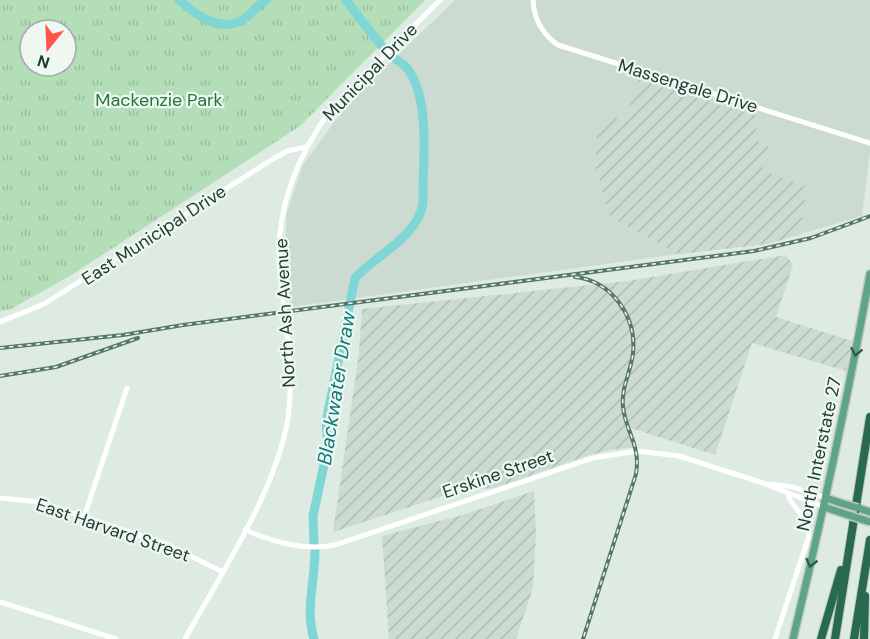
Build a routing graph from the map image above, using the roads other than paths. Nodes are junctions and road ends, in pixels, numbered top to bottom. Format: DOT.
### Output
graph roads {
  1 [pos="440,0"];
  2 [pos="533,0"];
  3 [pos="870,143"];
  4 [pos="306,147"];
  5 [pos="870,274"];
  6 [pos="0,321"];
  7 [pos="126,388"];
  8 [pos="870,417"];
  9 [pos="763,483"];
  10 [pos="788,493"];
  11 [pos="0,498"];
  12 [pos="826,498"];
  13 [pos="824,507"];
  14 [pos="870,512"];
  15 [pos="84,517"];
  16 [pos="870,522"];
  17 [pos="852,528"];
  18 [pos="245,531"];
  19 [pos="870,540"];
  20 [pos="223,572"];
  21 [pos="865,572"];
  22 [pos="0,602"];
  23 [pos="116,639"];
  24 [pos="185,639"];
  25 [pos="775,639"];
  26 [pos="794,639"];
  27 [pos="821,639"];
  28 [pos="835,639"];
  29 [pos="854,639"];
  30 [pos="864,639"];
  1 -- 4 [label="street, Municipal Drive"];
  2 -- 3 [label="street, Massengale Drive"];
  4 -- 6 [label="street, East Municipal Drive"];
  4 -- 18 [label="street, North Ash Avenue"];
  5 -- 12 [label="main road, North Interstate 27, one-way"];
  7 -- 15 [label="street"];
  8 -- 17 [label="highway"];
  9 -- 10 [label="street, Erskine Street"];
  9 -- 12 [label="street, Erskine Street"];
  9 -- 18 [label="street, Erskine Street"];
  10 -- 13 [label="street, Erskine Street"];
  10 -- 25 [label="street"];
  11 -- 15 [label="street, East Harvard Street"];
  12 -- 13 [label="main road, North Interstate 27"];
  12 -- 14 [label="main road, Erskine Street, bridge"];
  13 -- 16 [label="main road, Erskine Street, bridge"];
  13 -- 26 [label="main road, North Interstate 27, one-way"];
  15 -- 20 [label="street, East Harvard Street"];
  17 -- 27 [label="highway"];
  17 -- 28 [label="highway"];
  18 -- 20 [label="street, North Ash Avenue"];
  19 -- 21 [label="highway"];
  20 -- 24 [label="street, North Ash Avenue"];
  21 -- 29 [label="highway"];
  21 -- 30 [label="highway"];
  22 -- 23 [label="street"];
}
